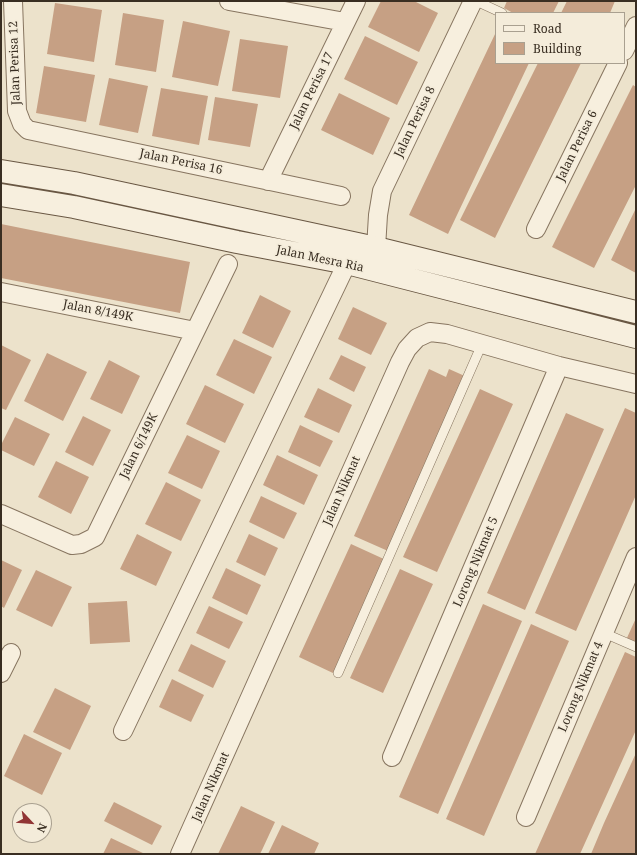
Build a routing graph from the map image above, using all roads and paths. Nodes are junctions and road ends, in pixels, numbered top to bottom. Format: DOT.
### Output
graph roads {
  1 [pos="13,1"];
  2 [pos="229,1"];
  3 [pos="356,1"];
  4 [pos="473,1"];
  5 [pos="476,1"];
  6 [pos="500,12"];
  7 [pos="346,22"];
  8 [pos="636,26"];
  9 [pos="625,50"];
  10 [pos="618,64"];
  11 [pos="22,124"];
  12 [pos="1,171"];
  13 [pos="268,181"];
  14 [pos="1,195"];
  15 [pos="341,196"];
  16 [pos="536,229"];
  17 [pos="376,248"];
  18 [pos="347,263"];
  19 [pos="228,264"];
  20 [pos="1,292"];
  21 [pos="636,312"];
  22 [pos="195,331"];
  23 [pos="636,337"];
  24 [pos="482,344"];
  25 [pos="559,366"];
  26 [pos="636,384"];
  27 [pos="1,514"];
  28 [pos="636,556"];
  29 [pos="604,633"];
  30 [pos="636,647"];
  31 [pos="11,652"];
  32 [pos="338,673"];
  33 [pos="1,674"];
  34 [pos="123,731"];
  35 [pos="392,757"];
  36 [pos="526,817"];
  37 [pos="180,854"];
  1 -- 11 [label="street, Jalan Perisa 12"];
  2 -- 7 [label="street"];
  3 -- 7 [label="street, Jalan Perisa 17"];
  4 -- 17 [label="street, Jalan Perisa 8"];
  5 -- 6 [label="lane"];
  7 -- 13 [label="street, Jalan Perisa 17"];
  8 -- 9 [label="street, Jalan Perisa 6"];
  10 -- 16 [label="street, Jalan Perisa 6"];
  11 -- 13 [label="street, Jalan Perisa 16"];
  12 -- 17 [label="main road, Jalan Mesra Ria"];
  13 -- 15 [label="street, Jalan Perisa 16"];
  14 -- 18 [label="main road, Jalan Mesra Ria"];
  17 -- 21 [label="main road, Jalan Mesra Ria"];
  18 -- 23 [label="main road, Jalan Mesra Ria"];
  18 -- 34 [label="street"];
  19 -- 22 [label="street, Jalan 6/149K"];
  20 -- 22 [label="street, Jalan 8/149K"];
  22 -- 27 [label="street, Jalan 6/149K"];
  24 -- 25 [label="street, Jalan Nikmat"];
  24 -- 32 [label="lane"];
  24 -- 37 [label="street, Jalan Nikmat"];
  25 -- 26 [label="street, Jalan Nikmat"];
  25 -- 35 [label="street, Lorong Nikmat 5"];
  28 -- 29 [label="street, Lorong Nikmat 4"];
  29 -- 30 [label="lane"];
  29 -- 36 [label="street, Lorong Nikmat 4"];
  31 -- 33 [label="street"];
}
